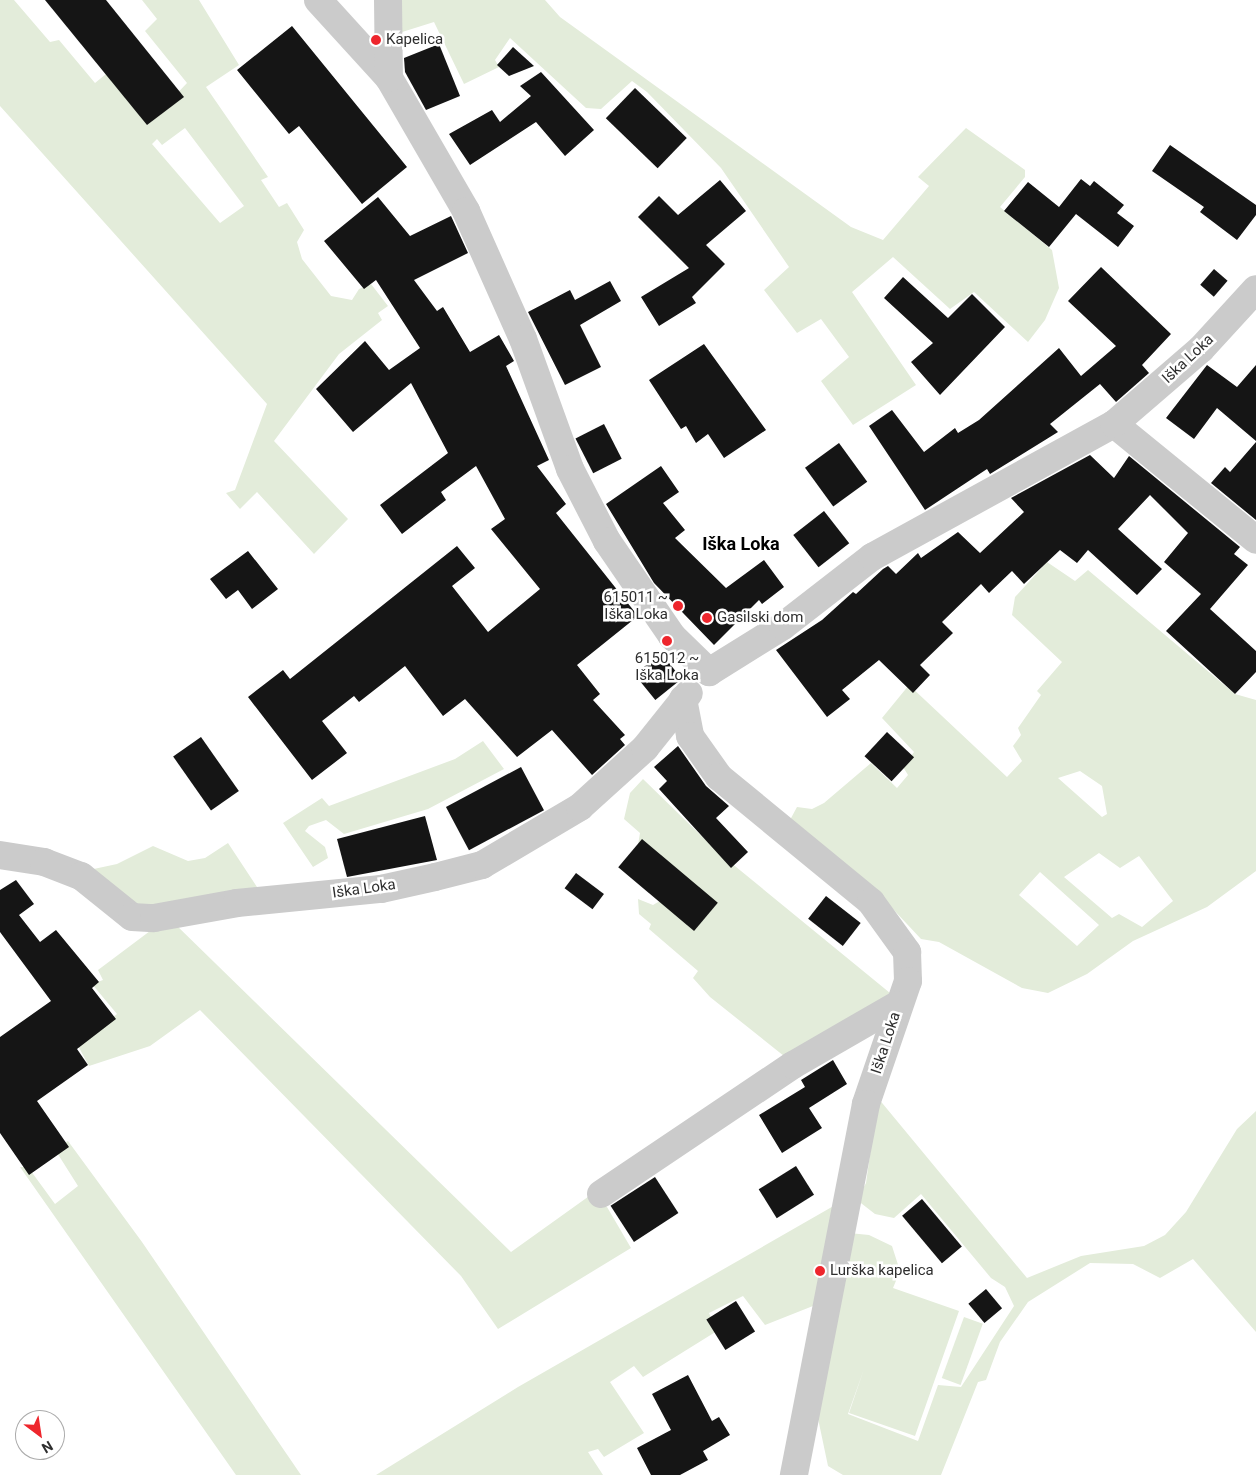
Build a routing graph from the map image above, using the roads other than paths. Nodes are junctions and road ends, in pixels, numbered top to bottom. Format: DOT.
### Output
graph roads {
  1 [pos="318,0"];
  2 [pos="388,0"];
  3 [pos="389,78"];
  4 [pos="1256,289"];
  5 [pos="1114,424"];
  6 [pos="1256,540"];
  7 [pos="709,672"];
  8 [pos="683,700"];
  9 [pos="0,855"];
  10 [pos="897,1005"];
  11 [pos="601,1194"];
  12 [pos="794,1475"];
  1 -- 3 [label="street"];
  2 -- 3 [label="street"];
  3 -- 7 [label="street"];
  4 -- 5 [label="street, Iška Loka"];
  5 -- 6 [label="street"];
  5 -- 7 [label="street, Iška Loka"];
  7 -- 8 [label="street, Iška Loka"];
  8 -- 9 [label="street, Iška Loka"];
  8 -- 10 [label="street, Iška Loka"];
  10 -- 11 [label="street"];
  10 -- 12 [label="street, Iška Loka"];
}
